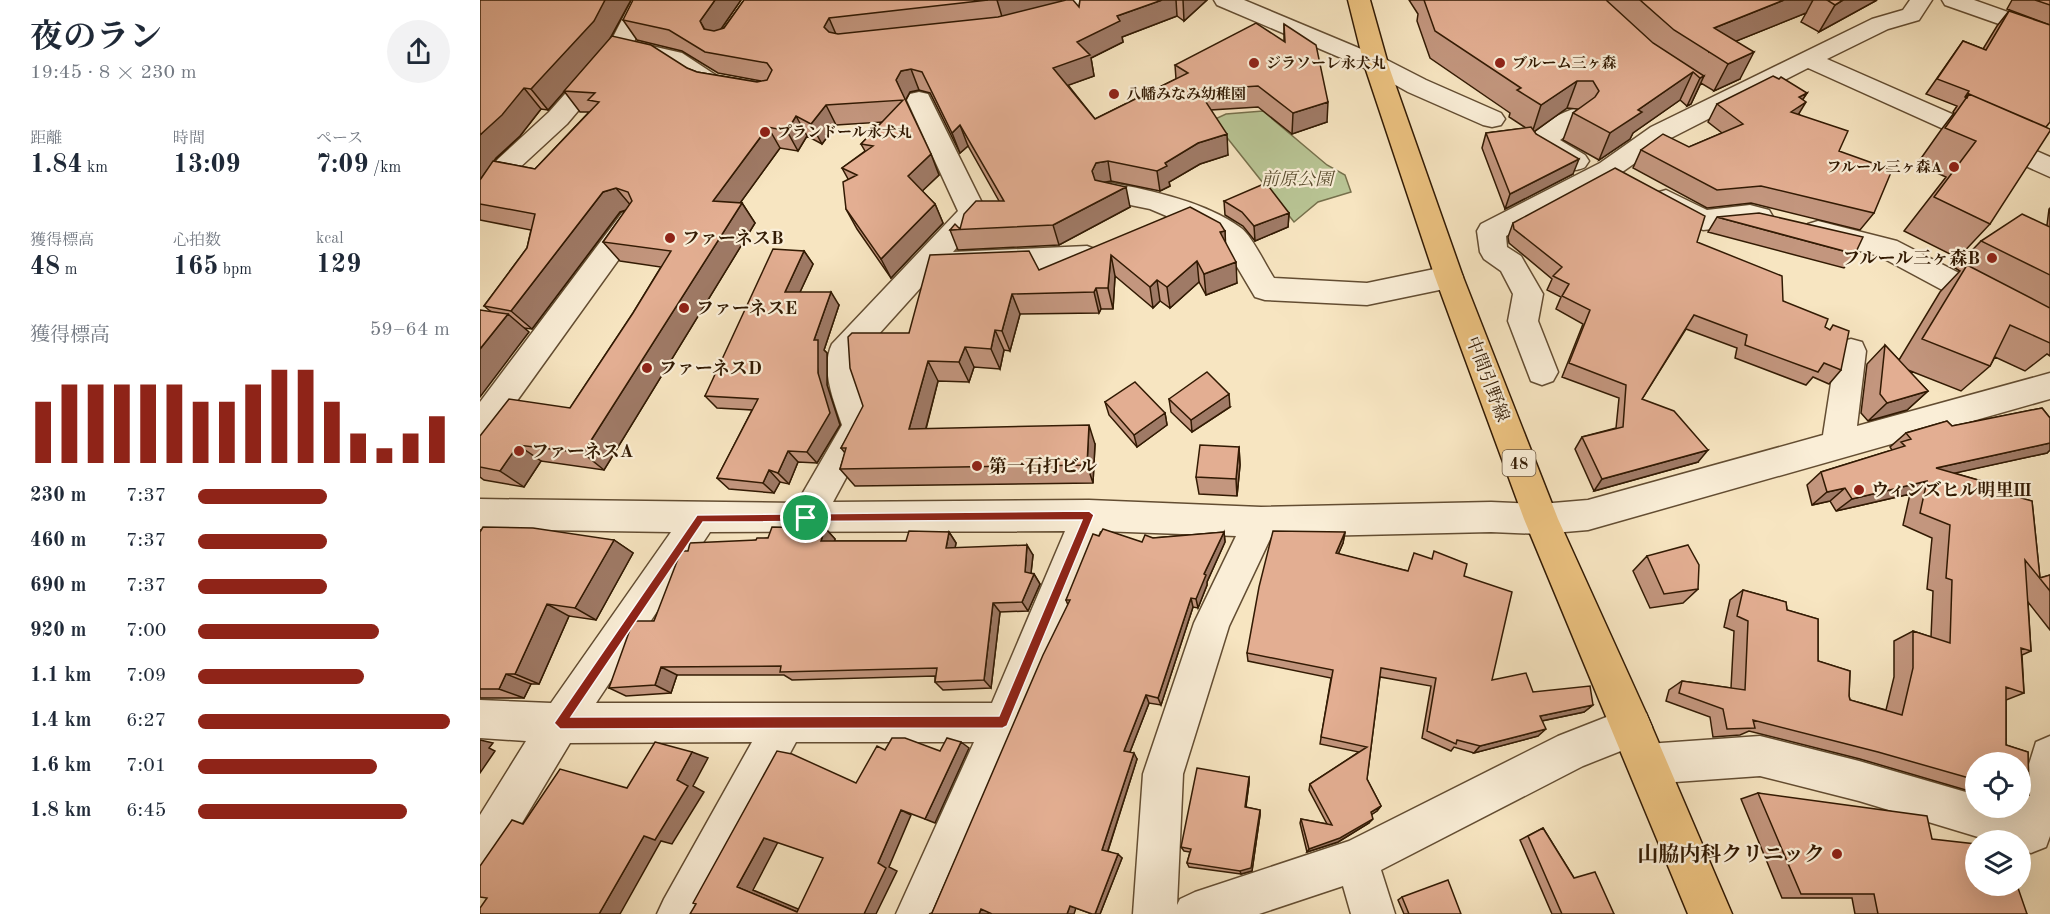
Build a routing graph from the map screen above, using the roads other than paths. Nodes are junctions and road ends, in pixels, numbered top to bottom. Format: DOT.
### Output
graph roads {
  1 [pos="643,0"];
  2 [pos="1225,0"];
  3 [pos="1359,0"];
  4 [pos="1921,0"];
  5 [pos="1953,0"];
  6 [pos="2050,35"];
  7 [pos="620,46"];
  8 [pos="1807,58"];
  9 [pos="1376,64"];
  10 [pos="757,90"];
  11 [pos="919,100"];
  12 [pos="1574,117"];
  13 [pos="1492,118"];
  14 [pos="2050,168"];
  15 [pos="1619,177"];
  16 [pos="1111,192"];
  17 [pos="480,204"];
  18 [pos="632,220"];
  19 [pos="1087,257"];
  20 [pos="925,264"];
  21 [pos="1449,277"];
  22 [pos="2050,334"];
  23 [pos="1851,351"];
  24 [pos="1542,372"];
  25 [pos="2050,386"];
  26 [pos="480,427"];
  27 [pos="1838,446"];
  28 [pos="480,514"];
  29 [pos="1089,515"];
  30 [pos="700,518"];
  31 [pos="806,518"];
  32 [pos="1540,519"];
  33 [pos="1261,522"];
  34 [pos="480,719"];
  35 [pos="786,722"];
  36 [pos="1003,722"];
  37 [pos="560,723"];
  38 [pos="1640,746"];
  39 [pos="2050,756"];
  40 [pos="2041,835"];
  41 [pos="480,853"];
  42 [pos="1357,860"];
  43 [pos="679,914"];
  44 [pos="918,914"];
  45 [pos="1155,914"];
  46 [pos="1195,914"];
  47 [pos="1373,914"];
  48 [pos="1710,914"];
  1 -- 7 [label="street"];
  2 -- 9 [label="street"];
  3 -- 9 [label="main road, 中間引野線 / 48"];
  4 -- 8 [label="street"];
  5 -- 6 [label="street"];
  7 -- 10 [label="street"];
  7 -- 17 [label="street"];
  8 -- 14 [label="street"];
  8 -- 15 [label="street"];
  9 -- 13 [label="street"];
  9 -- 21 [label="main road, 中間引野線 / 48"];
  11 -- 20 [label="street"];
  12 -- 15 [label="street"];
  15 -- 22 [label="street"];
  15 -- 24 [label="street"];
  16 -- 21 [label="street"];
  18 -- 26 [label="street"];
  19 -- 20 [label="street"];
  20 -- 31 [label="street"];
  21 -- 32 [label="main road, 中間引野線 / 48"];
  23 -- 27 [label="street"];
  25 -- 27 [label="street"];
  27 -- 32 [label="street"];
  28 -- 30 [label="street"];
  29 -- 31 [label="street"];
  29 -- 33 [label="street"];
  29 -- 36 [label="street"];
  30 -- 31 [label="street"];
  30 -- 37 [label="street"];
  32 -- 33 [label="street"];
  32 -- 38 [label="main road, 中間引野線 / 48"];
  33 -- 45 [label="street"];
  34 -- 37 [label="street"];
  35 -- 36 [label="street"];
  35 -- 37 [label="street"];
  35 -- 43 [label="street"];
  36 -- 44 [label="street"];
  37 -- 41 [label="street"];
  38 -- 40 [label="street"];
  38 -- 42 [label="street"];
  38 -- 48 [label="main road, 中間引野線 / 48"];
  39 -- 40 [label="street"];
  42 -- 46 [label="street"];
  42 -- 47 [label="street"];
}
